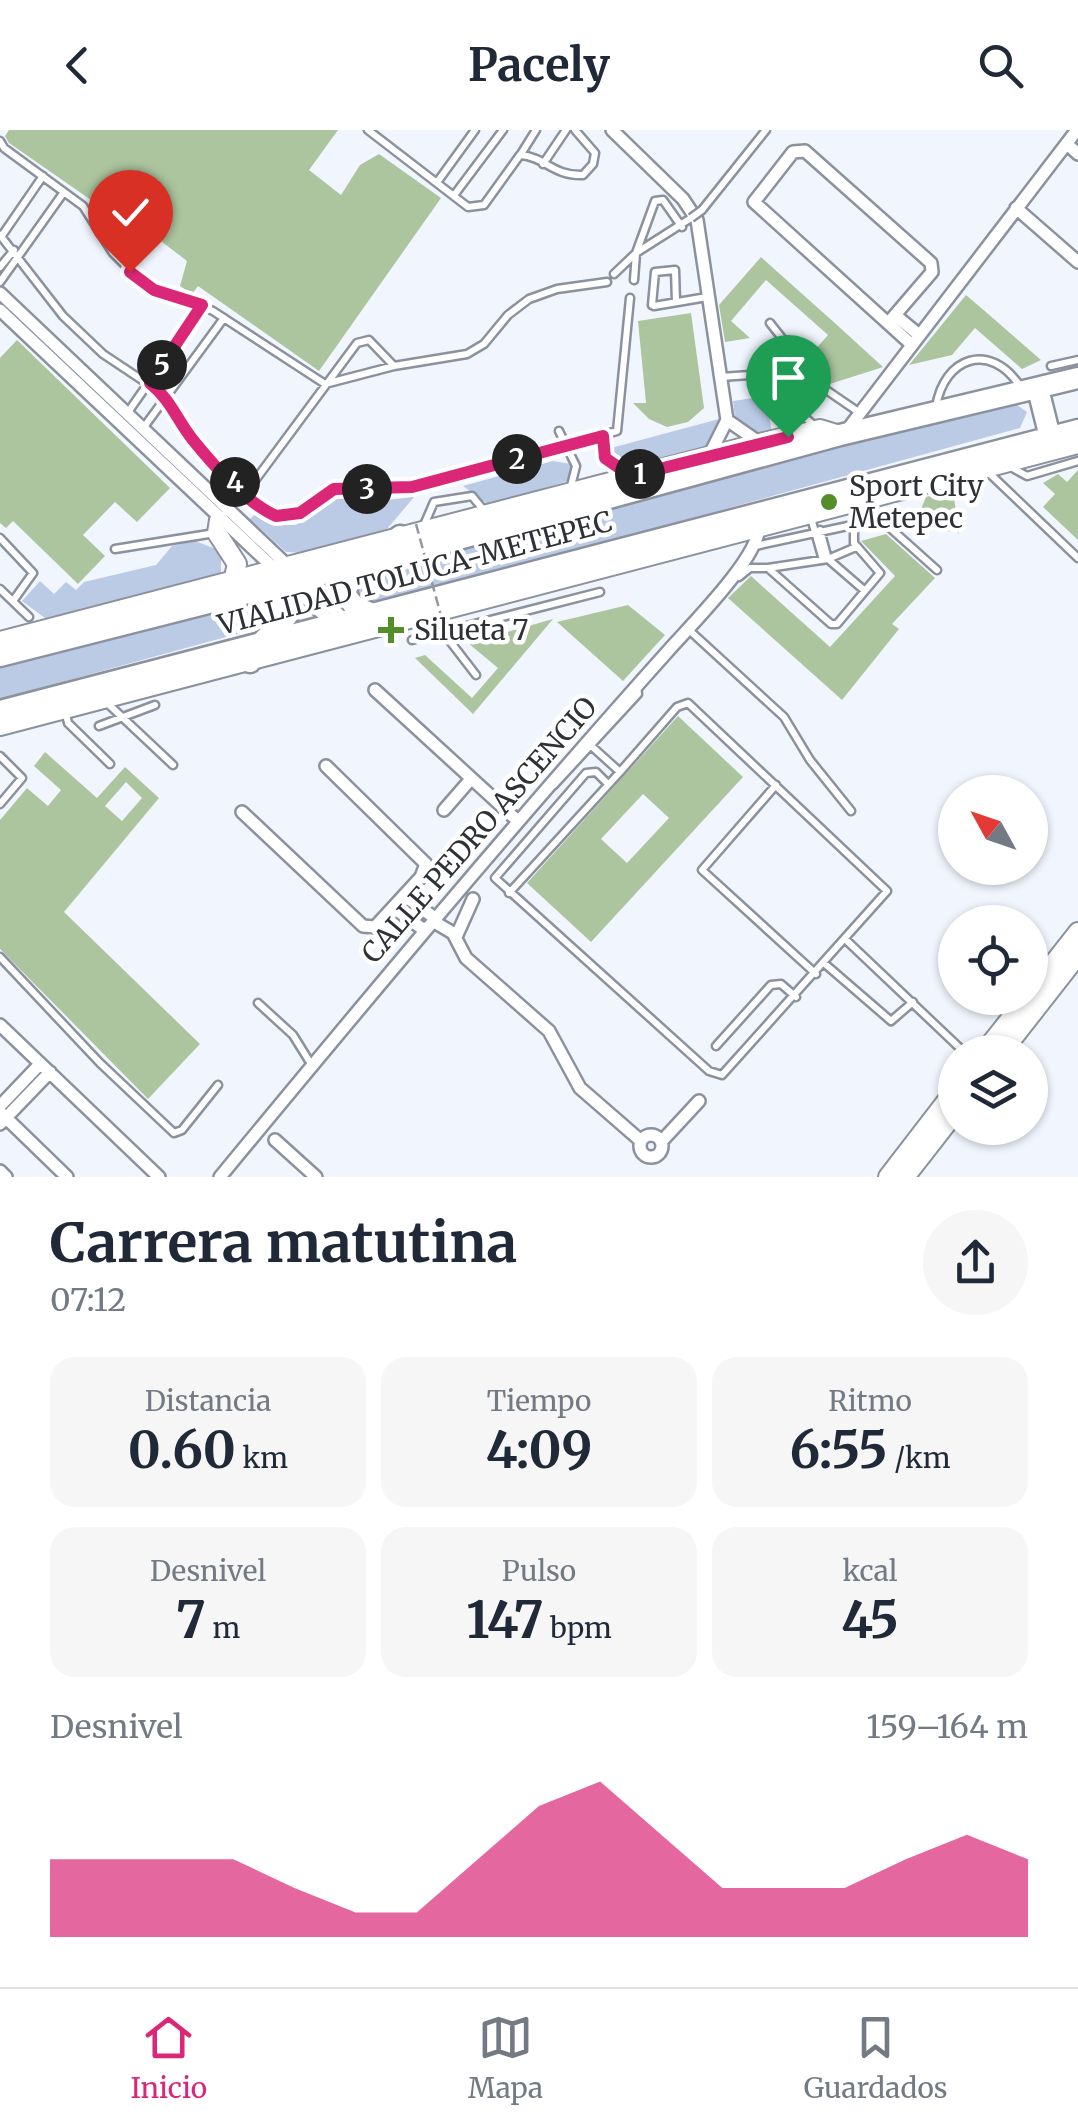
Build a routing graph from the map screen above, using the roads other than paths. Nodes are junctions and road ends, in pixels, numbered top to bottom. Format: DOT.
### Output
graph roads {
  1 [pos="368,130"];
  2 [pos="476,130"];
  3 [pos="503,130"];
  4 [pos="536,130"];
  5 [pos="566,130"];
  6 [pos="574,130"];
  7 [pos="612,130"];
  8 [pos="766,130"];
  9 [pos="1078,130"];
  10 [pos="0,140"];
  11 [pos="1067,144"];
  12 [pos="1078,154"];
  13 [pos="520,155"];
  14 [pos="543,164"];
  15 [pos="43,176"];
  16 [pos="438,181"];
  17 [pos="64,192"];
  18 [pos="455,194"];
  19 [pos="1016,208"];
  20 [pos="682,227"];
  21 [pos="0,236"];
  22 [pos="14,250"];
  23 [pos="636,253"];
  24 [pos="20,259"];
  25 [pos="1078,262"];
  26 [pos="0,267"];
  27 [pos="614,274"];
  28 [pos="634,280"];
  29 [pos="0,282"];
  30 [pos="607,282"];
  31 [pos="0,293"];
  32 [pos="710,297"];
  33 [pos="630,298"];
  34 [pos="676,302"];
  35 [pos="202,305"];
  36 [pos="0,310"];
  37 [pos="224,318"];
  38 [pos="892,319"];
  39 [pos="770,324"];
  40 [pos="915,339"];
  41 [pos="1078,360"];
  42 [pos="394,366"];
  43 [pos="1051,366"];
  44 [pos="721,376"];
  45 [pos="1078,378"];
  46 [pos="150,383"];
  47 [pos="325,384"];
  48 [pos="1031,391"];
  49 [pos="166,396"];
  50 [pos="857,411"];
  51 [pos="128,413"];
  52 [pos="934,413"];
  53 [pos="727,420"];
  54 [pos="118,424"];
  55 [pos="144,427"];
  56 [pos="1078,430"];
  57 [pos="559,432"];
  58 [pos="834,433"];
  59 [pos="603,436"];
  60 [pos="1050,437"];
  61 [pos="133,440"];
  62 [pos="760,443"];
  63 [pos="568,444"];
  64 [pos="1078,444"];
  65 [pos="709,456"];
  66 [pos="1078,461"];
  67 [pos="1006,462"];
  68 [pos="984,468"];
  69 [pos="631,476"];
  70 [pos="904,482"];
  71 [pos="570,491"];
  72 [pos="246,494"];
  73 [pos="858,508"];
  74 [pos="492,512"];
  75 [pos="880,518"];
  76 [pos="517,521"];
  77 [pos="815,526"];
  78 [pos="218,527"];
  79 [pos="757,529"];
  80 [pos="419,534"];
  81 [pos="0,538"];
  82 [pos="856,547"];
  83 [pos="115,549"];
  84 [pos="1078,558"];
  85 [pos="825,559"];
  86 [pos="378,560"];
  87 [pos="768,568"];
  88 [pos="937,570"];
  89 [pos="358,572"];
  90 [pos="559,572"];
  91 [pos="287,575"];
  92 [pos="233,581"];
  93 [pos="731,586"];
  94 [pos="0,589"];
  95 [pos="526,589"];
  96 [pos="866,591"];
  97 [pos="252,592"];
  98 [pos="600,592"];
  99 [pos="13,600"];
  100 [pos="571,600"];
  101 [pos="530,610"];
  102 [pos="393,615"];
  103 [pos="444,616"];
  104 [pos="339,621"];
  105 [pos="36,623"];
  106 [pos="688,629"];
  107 [pos="448,632"];
  108 [pos="65,638"];
  109 [pos="412,640"];
  110 [pos="0,641"];
  111 [pos="260,643"];
  112 [pos="0,656"];
  113 [pos="245,658"];
  114 [pos="476,674"];
  115 [pos="375,690"];
  116 [pos="100,692"];
  117 [pos="156,706"];
  118 [pos="65,709"];
  119 [pos="0,710"];
  120 [pos="122,717"];
  121 [pos="0,726"];
  122 [pos="100,726"];
  123 [pos="590,745"];
  124 [pos="0,756"];
  125 [pos="110,764"];
  126 [pos="173,765"];
  127 [pos="326,766"];
  128 [pos="620,772"];
  129 [pos="471,779"];
  130 [pos="608,784"];
  131 [pos="776,785"];
  132 [pos="0,804"];
  133 [pos="444,810"];
  134 [pos="851,811"];
  135 [pos="242,812"];
  136 [pos="518,821"];
  137 [pos="510,893"];
  138 [pos="405,896"];
  139 [pos="473,899"];
  140 [pos="394,908"];
  141 [pos="436,919"];
  142 [pos="424,930"];
  143 [pos="1078,932"];
  144 [pos="456,937"];
  145 [pos="846,940"];
  146 [pos="1078,955"];
  147 [pos="0,958"];
  148 [pos="825,964"];
  149 [pos="1048,973"];
  150 [pos="816,974"];
  151 [pos="1048,983"];
  152 [pos="796,997"];
  153 [pos="913,1002"];
  154 [pos="258,1003"];
  155 [pos="1016,1015"];
  156 [pos="0,1025"];
  157 [pos="947,1035"];
  158 [pos="999,1035"];
  159 [pos="716,1046"];
  160 [pos="312,1066"];
  161 [pos="45,1068"];
  162 [pos="218,1085"];
  163 [pos="699,1101"];
  164 [pos="938,1112"];
  165 [pos="2,1115"];
  166 [pos="938,1134"];
  167 [pos="274,1140"];
  168 [pos="0,1171"];
  169 [pos="6,1177"];
  170 [pos="67,1177"];
  171 [pos="160,1177"];
  172 [pos="220,1177"];
  173 [pos="316,1177"];
  174 [pos="888,1177"];
  175 [pos="905,1177"];
  1 -- 16 [label="lane"];
  2 -- 16 [label="lane"];
  3 -- 18 [label="lane"];
  4 -- 13 [label="lane"];
  5 -- 14 [label="lane"];
  6 -- 14 [label="lane"];
  7 -- 32 [label="street"];
  8 -- 20 [label="lane, bridge"];
  9 -- 11 [label="street"];
  10 -- 15 [label="lane"];
  11 -- 12 [label="street"];
  11 -- 19 [label="street"];
  13 -- 14 [label="lane"];
  13 -- 18 [label="lane"];
  15 -- 17 [label="lane"];
  15 -- 21 [label="lane"];
  16 -- 18 [label="lane"];
  17 -- 24 [label="lane"];
  17 -- 35 [label="lane"];
  19 -- 25 [label="street"];
  19 -- 40 [label="street"];
  20 -- 23 [label="lane"];
  20 -- 23 [label="lane"];
  21 -- 22 [label="lane"];
  22 -- 24 [label="lane"];
  22 -- 26 [label="lane"];
  23 -- 27 [label="lane"];
  23 -- 28 [label="lane"];
  24 -- 29 [label="lane"];
  24 -- 46 [label="lane"];
  30 -- 42 [label="lane"];
  31 -- 51 [label="street"];
  32 -- 34 [label="lane"];
  32 -- 44 [label="street"];
  33 -- 59 [label="lane"];
  34 -- 34 [label="lane"];
  35 -- 37 [label="lane"];
  35 -- 46 [label="lane"];
  36 -- 54 [label="street"];
  37 -- 47 [label="lane"];
  37 -- 49 [label="lane"];
  38 -- 38 [label="street"];
  38 -- 40 [label="street"];
  39 -- 50 [label="lane"];
  40 -- 50 [label="street"];
  41 -- 43 [label="lane"];
  42 -- 47 [label="lane"];
  42 -- 47 [label="lane"];
  44 -- 53 [label="street"];
  44 -- 58 [label="lane"];
  45 -- 48 [label="highway, VIALIDAD TOLUCA-METEPEC"];
  46 -- 49 [label="lane"];
  46 -- 51 [label="lane"];
  47 -- 72 [label="lane"];
  48 -- 52 [label="highway, VIALIDAD TOLUCA-METEPEC"];
  48 -- 52 [label="lane"];
  48 -- 60 [label="highway"];
  49 -- 55 [label="lane"];
  49 -- 72 [label="lane"];
  50 -- 58 [label="street"];
  51 -- 54 [label="lane"];
  51 -- 55 [label="street"];
  52 -- 58 [label="highway, VIALIDAD TOLUCA-METEPEC"];
  53 -- 62 [label="street"];
  53 -- 65 [label="street"];
  54 -- 61 [label="street"];
  55 -- 61 [label="lane"];
  55 -- 91 [label="street"];
  56 -- 60 [label="highway, VIALIDAD TOLUCA-METEPEC"];
  57 -- 63 [label="lane"];
  58 -- 62 [label="main road"];
  58 -- 76 [label="highway, VIALIDAD TOLUCA-METEPEC"];
  59 -- 63 [label="lane"];
  59 -- 69 [label="lane"];
  60 -- 70 [label="highway, VIALIDAD TOLUCA-METEPEC"];
  61 -- 78 [label="street"];
  62 -- 65 [label="main road"];
  63 -- 71 [label="lane"];
  63 -- 72 [label="lane"];
  64 -- 67 [label="main road"];
  65 -- 69 [label="main road"];
  66 -- 67 [label="lane"];
  67 -- 68 [label="main road"];
  68 -- 70 [label="main road"];
  68 -- 84 [label="lane"];
  69 -- 71 [label="main road"];
  70 -- 73 [label="main road"];
  70 -- 79 [label="highway, VIALIDAD TOLUCA-METEPEC"];
  71 -- 74 [label="main road"];
  73 -- 75 [label="lane"];
  73 -- 75 [label="lane"];
  73 -- 77 [label="main road"];
  73 -- 82 [label="lane"];
  74 -- 76 [label="highway"];
  74 -- 80 [label="main road"];
  75 -- 88 [label="lane"];
  76 -- 80 [label="highway, VIALIDAD TOLUCA-METEPEC"];
  77 -- 79 [label="main road"];
  77 -- 85 [label="lane"];
  78 -- 83 [label="lane"];
  78 -- 91 [label="street"];
  78 -- 92 [label="main road"];
  79 -- 90 [label="highway, VIALIDAD TOLUCA-METEPEC"];
  79 -- 106 [label="street, CALLE PEDRO ASCENCIO"];
  80 -- 86 [label="highway, VIALIDAD TOLUCA-METEPEC"];
  80 -- 86 [label="highway"];
  80 -- 89 [label="highway"];
  80 -- 91 [label="main road"];
  81 -- 99 [label="lane"];
  82 -- 85 [label="lane"];
  82 -- 96 [label="lane"];
  85 -- 87 [label="lane"];
  85 -- 96 [label="lane"];
  86 -- 89 [label="highway"];
  86 -- 91 [label="highway, VIALIDAD TOLUCA-METEPEC"];
  87 -- 93 [label="lane"];
  87 -- 96 [label="lane"];
  89 -- 102 [label="highway"];
  90 -- 95 [label="main road"];
  90 -- 100 [label="lane"];
  90 -- 102 [label="highway, VIALIDAD TOLUCA-METEPEC"];
  91 -- 92 [label="main road"];
  91 -- 97 [label="highway, VIALIDAD TOLUCA-METEPEC"];
  91 -- 104 [label="street"];
  92 -- 105 [label="main road"];
  94 -- 99 [label="lane"];
  95 -- 101 [label="lane"];
  95 -- 103 [label="main road"];
  97 -- 108 [label="highway, VIALIDAD TOLUCA-METEPEC"];
  97 -- 111 [label="highway"];
  98 -- 100 [label="lane"];
  99 -- 105 [label="lane"];
  100 -- 101 [label="lane"];
  101 -- 107 [label="lane"];
  102 -- 103 [label="main road"];
  102 -- 104 [label="highway, VIALIDAD TOLUCA-METEPEC"];
  102 -- 113 [label="main road"];
  103 -- 107 [label="lane"];
  104 -- 111 [label="highway, VIALIDAD TOLUCA-METEPEC"];
  105 -- 108 [label="highway"];
  105 -- 110 [label="main road"];
  106 -- 123 [label="street, CALLE PEDRO ASCENCIO"];
  106 -- 134 [label="lane"];
  107 -- 109 [label="lane"];
  107 -- 114 [label="lane"];
  108 -- 112 [label="highway, VIALIDAD TOLUCA-METEPEC"];
  111 -- 113 [label="highway, VIALIDAD TOLUCA-METEPEC"];
  113 -- 116 [label="highway, VIALIDAD TOLUCA-METEPEC"];
  115 -- 129 [label="street"];
  116 -- 118 [label="main road"];
  116 -- 119 [label="highway, VIALIDAD TOLUCA-METEPEC"];
  116 -- 120 [label="lane"];
  117 -- 120 [label="lane"];
  118 -- 121 [label="main road"];
  118 -- 125 [label="lane"];
  120 -- 122 [label="lane"];
  120 -- 126 [label="lane"];
  123 -- 128 [label="lane"];
  123 -- 136 [label="street, CALLE PEDRO ASCENCIO"];
  124 -- 132 [label="lane"];
  127 -- 138 [label="street"];
  128 -- 130 [label="lane"];
  128 -- 131 [label="lane"];
  129 -- 133 [label="street"];
  129 -- 136 [label="street"];
  130 -- 137 [label="lane"];
  130 -- 137 [label="lane"];
  131 -- 145 [label="lane"];
  131 -- 150 [label="lane"];
  135 -- 140 [label="street"];
  136 -- 141 [label="street, CALLE PEDRO ASCENCIO"];
  137 -- 152 [label="lane"];
  138 -- 140 [label="street"];
  138 -- 141 [label="street"];
  139 -- 144 [label="street"];
  140 -- 142 [label="street"];
  141 -- 142 [label="street, CALLE PEDRO ASCENCIO"];
  141 -- 144 [label="street"];
  142 -- 160 [label="street, CALLE PEDRO ASCENCIO"];
  143 -- 149 [label="main road"];
  144 -- 163 [label="street"];
  145 -- 148 [label="lane"];
  145 -- 153 [label="lane"];
  146 -- 151 [label="main road"];
  147 -- 162 [label="lane"];
  148 -- 150 [label="lane"];
  148 -- 153 [label="lane"];
  150 -- 152 [label="lane"];
  152 -- 159 [label="lane"];
  153 -- 157 [label="lane"];
  154 -- 160 [label="lane"];
  155 -- 158 [label="main road"];
  156 -- 161 [label="street"];
  160 -- 172 [label="street, CALLE PEDRO ASCENCIO"];
  161 -- 165 [label="street"];
  161 -- 171 [label="street"];
  164 -- 174 [label="main road"];
  165 -- 170 [label="street"];
  166 -- 175 [label="main road"];
  167 -- 173 [label="street"];
  168 -- 169 [label="street"];
}
